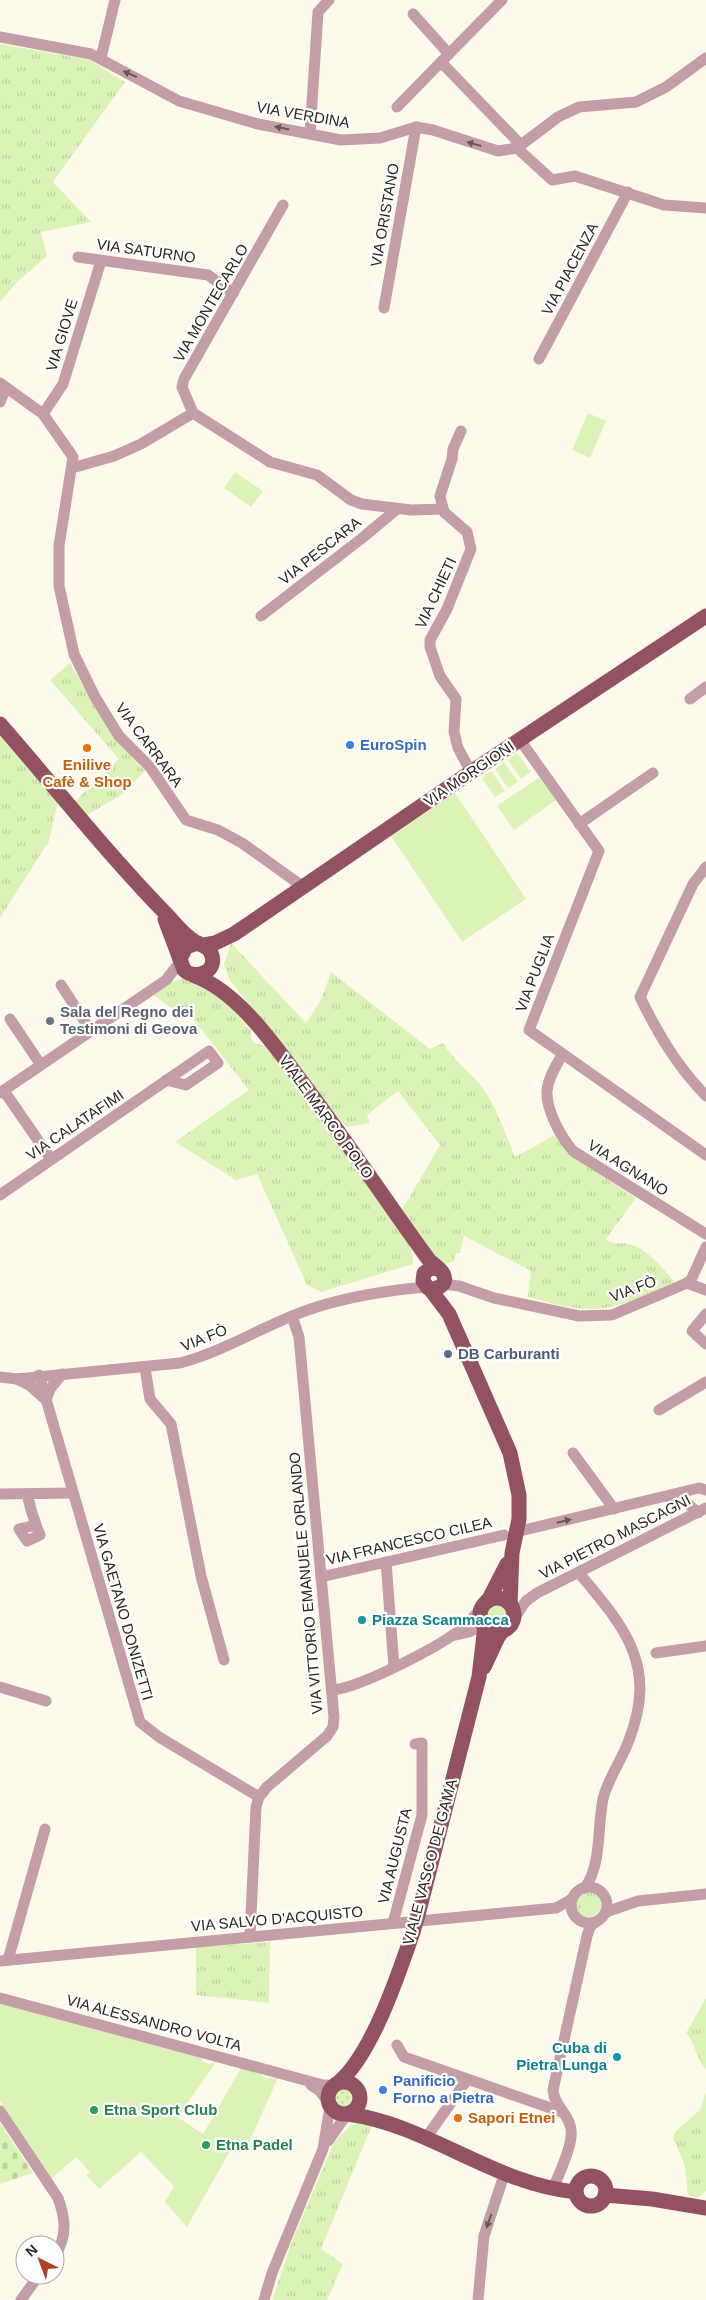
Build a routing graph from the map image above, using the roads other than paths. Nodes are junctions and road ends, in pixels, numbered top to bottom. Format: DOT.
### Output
graph roads {
  1 [pos="115,0"];
  2 [pos="329,0"];
  3 [pos="502,0"];
  4 [pos="413,14"];
  5 [pos="0,37"];
  6 [pos="101,58"];
  7 [pos="445,58"];
  8 [pos="706,58"];
  9 [pos="396,107"];
  10 [pos="416,127"];
  11 [pos="310,134"];
  12 [pos="519,146"];
  13 [pos="628,192"];
  14 [pos="283,206"];
  15 [pos="706,208"];
  16 [pos="78,257"];
  17 [pos="101,260"];
  18 [pos="233,293"];
  19 [pos="384,308"];
  20 [pos="539,359"];
  21 [pos="3,386"];
  22 [pos="0,402"];
  23 [pos="193,413"];
  24 [pos="43,414"];
  25 [pos="461,431"];
  26 [pos="72,468"];
  27 [pos="397,509"];
  28 [pos="442,509"];
  29 [pos="260,616"];
  30 [pos="706,616"];
  31 [pos="706,687"];
  32 [pos="690,699"];
  33 [pos="0,724"];
  34 [pos="520,740"];
  35 [pos="471,772"];
  36 [pos="653,772"];
  37 [pos="579,824"];
  38 [pos="706,867"];
  39 [pos="302,886"];
  40 [pos="152,900"];
  41 [pos="234,934"];
  42 [pos="201,944"];
  43 [pos="212,962"];
  44 [pos="186,968"];
  45 [pos="61,984"];
  46 [pos="236,1003"];
  47 [pos="10,1019"];
  48 [pos="91,1031"];
  49 [pos="562,1055"];
  50 [pos="42,1065"];
  51 [pos="166,1080"];
  52 [pos="2,1092"];
  53 [pos="706,1096"];
  54 [pos="706,1155"];
  55 [pos="51,1159"];
  56 [pos="0,1194"];
  57 [pos="706,1234"];
  58 [pos="706,1247"];
  59 [pos="432,1279"];
  60 [pos="686,1283"];
  61 [pos="706,1290"];
  62 [pos="706,1314"];
  63 [pos="292,1316"];
  64 [pos="706,1344"];
  65 [pos="145,1368"];
  66 [pos="62,1374"];
  67 [pos="39,1375"];
  68 [pos="0,1377"];
  69 [pos="17,1379"];
  70 [pos="706,1382"];
  71 [pos="46,1400"];
  72 [pos="659,1410"];
  73 [pos="573,1452"];
  74 [pos="704,1488"];
  75 [pos="73,1493"];
  76 [pos="0,1494"];
  77 [pos="27,1494"];
  78 [pos="667,1497"];
  79 [pos="614,1509"];
  80 [pos="702,1510"];
  81 [pos="36,1525"];
  82 [pos="510,1533"];
  83 [pos="512,1553"];
  84 [pos="386,1562"];
  85 [pos="580,1573"];
  86 [pos="321,1578"];
  87 [pos="537,1594"];
  88 [pos="485,1604"];
  89 [pos="510,1604"];
  90 [pos="484,1626"];
  91 [pos="508,1626"];
  92 [pos="469,1632"];
  93 [pos="452,1636"];
  94 [pos="482,1646"];
  95 [pos="706,1646"];
  96 [pos="656,1653"];
  97 [pos="224,1660"];
  98 [pos="394,1667"];
  99 [pos="479,1677"];
  100 [pos="0,1687"];
  101 [pos="333,1690"];
  102 [pos="46,1701"];
  103 [pos="416,1744"];
  104 [pos="259,1797"];
  105 [pos="45,1829"];
  106 [pos="595,1866"];
  107 [pos="585,1888"];
  108 [pos="602,1893"];
  109 [pos="706,1894"];
  110 [pos="572,1900"];
  111 [pos="638,1902"];
  112 [pos="556,1908"];
  113 [pos="606,1912"];
  114 [pos="575,1916"];
  115 [pos="595,1922"];
  116 [pos="393,1923"];
  117 [pos="587,1936"];
  118 [pos="250,1937"];
  119 [pos="4,1961"];
  120 [pos="0,1998"];
  121 [pos="368,2041"];
  122 [pos="397,2045"];
  123 [pos="299,2078"];
  124 [pos="467,2080"];
  125 [pos="336,2084"];
  126 [pos="360,2094"];
  127 [pos="328,2103"];
  128 [pos="0,2111"];
  129 [pos="562,2112"];
  130 [pos="347,2114"];
  131 [pos="391,2123"];
  132 [pos="426,2138"];
  133 [pos="323,2149"];
  134 [pos="504,2174"];
  135 [pos="553,2189"];
  136 [pos="576,2192"];
  137 [pos="605,2195"];
  138 [pos="706,2208"];
  139 [pos="63,2235"];
  140 [pos="32,2285"];
  141 [pos="21,2300"];
  142 [pos="264,2300"];
  143 [pos="478,2300"];
  1 -- 6 [label="street"];
  2 -- 11 [label="street"];
  3 -- 7 [label="street"];
  4 -- 7 [label="street"];
  5 -- 6 [label="street, VIA VERDINA"];
  11 -- 6 [label="street, VIA VERDINA, one-way"];
  7 -- 9 [label="street"];
  7 -- 12 [label="street"];
  8 -- 12 [label="street"];
  10 -- 11 [label="street, VIA VERDINA"];
  12 -- 10 [label="street, VIA VERDINA, one-way"];
  10 -- 19 [label="street, VIA ORISTANO"];
  12 -- 13 [label="street"];
  13 -- 15 [label="street"];
  13 -- 20 [label="street, VIA PIACENZA"];
  14 -- 18 [label="street, VIA MONTECARLO"];
  16 -- 17 [label="street, VIA SATURNO"];
  17 -- 18 [label="street, VIA SATURNO"];
  17 -- 24 [label="street, VIA GIOVE"];
  18 -- 23 [label="street, VIA MONTECARLO"];
  21 -- 22 [label="street"];
  21 -- 24 [label="street"];
  23 -- 26 [label="street"];
  23 -- 27 [label="street"];
  24 -- 26 [label="street"];
  25 -- 28 [label="street"];
  26 -- 39 [label="street, VIA CARRARA"];
  27 -- 28 [label="street"];
  27 -- 29 [label="street, VIA PESCARA"];
  28 -- 35 [label="street, VIA CHIETI"];
  30 -- 34 [label="main road, VIA MORGIONI"];
  31 -- 32 [label="street"];
  33 -- 40 [label="main road"];
  34 -- 35 [label="main road, VIA MORGIONI"];
  34 -- 37 [label="street, VIA PUGLIA"];
  35 -- 39 [label="main road, VIA MORGIONI"];
  36 -- 37 [label="street"];
  37 -- 49 [label="street, VIA PUGLIA"];
  38 -- 53 [label="street"];
  39 -- 41 [label="main road, VIA MORGIONI"];
  40 -- 42 [label="main road"];
  40 -- 44 [label="main road"];
  41 -- 42 [label="main road"];
  41 -- 43 [label="main road"];
  42 -- 43 [label="main road"];
  42 -- 44 [label="main road"];
  43 -- 44 [label="main road"];
  43 -- 46 [label="main road"];
  44 -- 46 [label="main road"];
  44 -- 48 [label="street"];
  45 -- 48 [label="street"];
  46 -- 59 [label="main road, VIALE MARCO POLO"];
  47 -- 50 [label="street"];
  48 -- 50 [label="street"];
  49 -- 54 [label="street, VIA PUGLIA"];
  49 -- 57 [label="street, VIA AGNANO"];
  50 -- 52 [label="street"];
  51 -- 55 [label="street, VIA CALATAFIMI"];
  52 -- 55 [label="street"];
  55 -- 56 [label="street, VIA CALATAFIMI"];
  58 -- 60 [label="street"];
  59 -- 60 [label="street, VIA FÒ"];
  59 -- 63 [label="street, VIA FÒ"];
  59 -- 82 [label="main road"];
  60 -- 61 [label="street"];
  62 -- 64 [label="street"];
  63 -- 65 [label="street, VIA FÒ"];
  63 -- 86 [label="street, VIA VITTORIO EMANUELE ORLANDO"];
  65 -- 66 [label="street, VIA FÒ"];
  65 -- 97 [label="street"];
  66 -- 67 [label="street, VIA FÒ"];
  66 -- 71 [label="street"];
  67 -- 69 [label="street, VIA FÒ"];
  67 -- 71 [label="street, VIA GAETANO DONIZETTI"];
  68 -- 69 [label="street, VIA FÒ"];
  69 -- 71 [label="street"];
  70 -- 72 [label="street"];
  71 -- 75 [label="street, VIA GAETANO DONIZETTI"];
  73 -- 79 [label="street"];
  74 -- 78 [label="street, VIA FRANCESCO CILEA"];
  75 -- 77 [label="street"];
  75 -- 104 [label="street, VIA GAETANO DONIZETTI"];
  76 -- 77 [label="street"];
  77 -- 81 [label="street"];
  78 -- 79 [label="street, VIA FRANCESCO CILEA"];
  78 -- 80 [label="street"];
  82 -- 79 [label="street, VIA FRANCESCO CILEA, one-way"];
  80 -- 85 [label="street, VIA PIETRO MASCAGNI"];
  82 -- 83 [label="main road"];
  82 -- 84 [label="street, VIA FRANCESCO CILEA"];
  83 -- 88 [label="main road"];
  83 -- 89 [label="main road"];
  84 -- 86 [label="street, VIA FRANCESCO CILEA"];
  84 -- 98 [label="street"];
  85 -- 87 [label="street, VIA PIETRO MASCAGNI"];
  85 -- 106 [label="street"];
  86 -- 101 [label="street, VIA VITTORIO EMANUELE ORLANDO"];
  87 -- 89 [label="street"];
  87 -- 91 [label="street"];
  88 -- 89 [label="main road"];
  88 -- 90 [label="main road"];
  88 -- 93 [label="street"];
  89 -- 91 [label="main road"];
  90 -- 91 [label="main road"];
  90 -- 92 [label="street"];
  90 -- 94 [label="main road"];
  91 -- 99 [label="main road"];
  92 -- 93 [label="street"];
  92 -- 94 [label="street"];
  93 -- 98 [label="street"];
  94 -- 99 [label="main road"];
  95 -- 96 [label="street"];
  98 -- 101 [label="street"];
  99 -- 121 [label="main road, VIALE VASCO DE GAMA, bridge"];
  100 -- 102 [label="street"];
  101 -- 104 [label="street, VIA VITTORIO EMANUELE ORLANDO"];
  103 -- 116 [label="street, VIA AUGUSTA"];
  104 -- 118 [label="street"];
  105 -- 119 [label="street"];
  106 -- 107 [label="street"];
  106 -- 108 [label="street"];
  107 -- 108 [label="street"];
  107 -- 110 [label="street"];
  108 -- 111 [label="street"];
  108 -- 113 [label="street"];
  109 -- 111 [label="street"];
  110 -- 112 [label="street"];
  110 -- 114 [label="street"];
  111 -- 113 [label="street"];
  112 -- 114 [label="street"];
  112 -- 116 [label="street, VIA SALVO D'ACQUISTO"];
  113 -- 115 [label="street"];
  114 -- 115 [label="street"];
  114 -- 117 [label="street"];
  115 -- 117 [label="street"];
  116 -- 118 [label="street, VIA SALVO D'ACQUISTO"];
  117 -- 129 [label="street"];
  118 -- 119 [label="street, VIA SALVO D'ACQUISTO"];
  120 -- 123 [label="street, VIA ALESSANDRO VOLTA"];
  121 -- 125 [label="main road"];
  121 -- 126 [label="main road"];
  122 -- 124 [label="street"];
  123 -- 125 [label="street, VIA ALESSANDRO VOLTA"];
  123 -- 127 [label="street"];
  124 -- 129 [label="street"];
  124 -- 132 [label="street"];
  125 -- 126 [label="main road"];
  125 -- 127 [label="main road"];
  126 -- 130 [label="main road"];
  126 -- 131 [label="main road"];
  127 -- 130 [label="main road"];
  127 -- 133 [label="street"];
  128 -- 139 [label="street"];
  129 -- 135 [label="street"];
  130 -- 131 [label="main road"];
  130 -- 133 [label="street"];
  131 -- 132 [label="main road"];
  132 -- 134 [label="main road"];
  133 -- 142 [label="street"];
  134 -- 135 [label="main road"];
  134 -- 143 [label="street, one-way"];
  135 -- 136 [label="main road"];
  136 -- 137 [label="main road"];
  136 -- 137 [label="main road"];
  137 -- 138 [label="main road"];
  140 -- 141 [label="street"];
}
